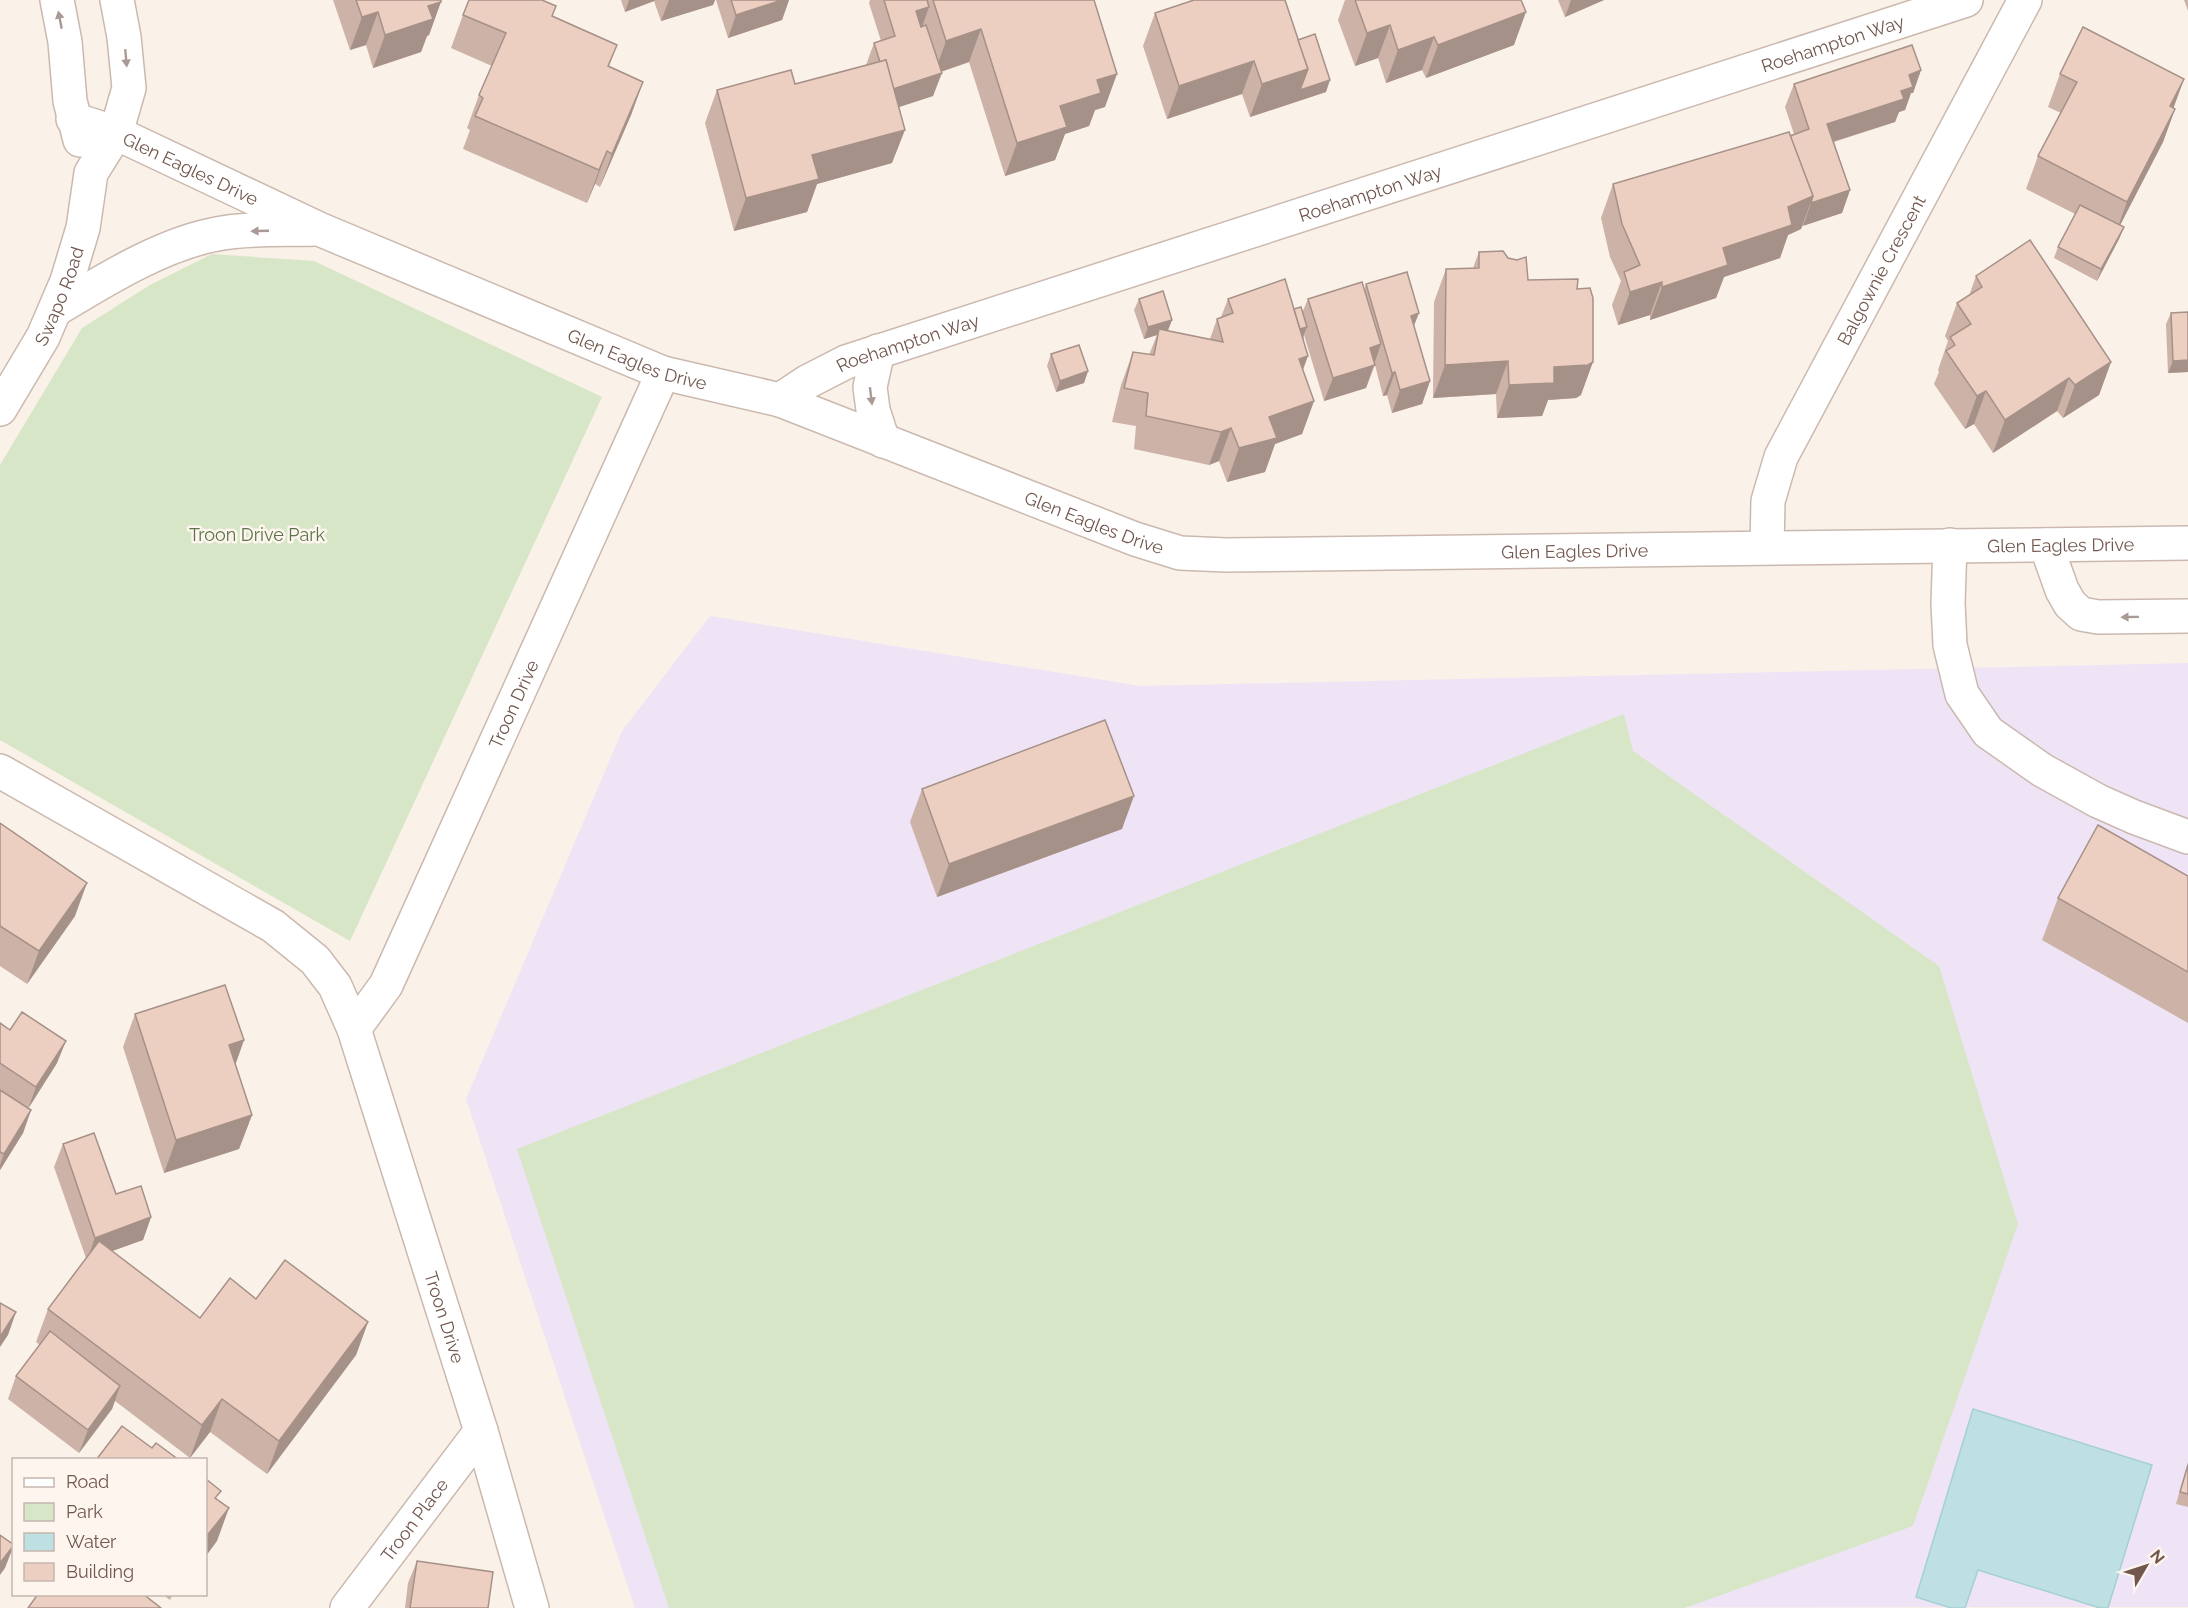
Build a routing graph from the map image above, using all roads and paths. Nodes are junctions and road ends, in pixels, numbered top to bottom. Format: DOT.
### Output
graph roads {
  1 [pos="57,0"];
  2 [pos="117,0"];
  3 [pos="1966,0"];
  4 [pos="2025,0"];
  5 [pos="73,119"];
  6 [pos="116,133"];
  7 [pos="91,173"];
  8 [pos="319,229"];
  9 [pos="55,310"];
  10 [pos="878,351"];
  11 [pos="663,373"];
  12 [pos="780,400"];
  13 [pos="0,409"];
  14 [pos="883,441"];
  15 [pos="2188,543"];
  16 [pos="2046,544"];
  17 [pos="1950,545"];
  18 [pos="1767,547"];
  19 [pos="2188,616"];
  20 [pos="0,771"];
  21 [pos="2188,837"];
  22 [pos="354,1029"];
  23 [pos="481,1431"];
  24 [pos="347,1608"];
  25 [pos="532,1608"];
  5 -- 1 [label="street, Swapo Road, one-way"];
  2 -- 6 [label="street, Swapo Road, one-way"];
  3 -- 10 [label="street, Roehampton Way"];
  4 -- 18 [label="street, Balgownie Crescent"];
  5 -- 6 [label="street, Glen Eagles Drive"];
  5 -- 7 [label="street, Swapo Road"];
  6 -- 7 [label="street, Swapo Road"];
  6 -- 8 [label="street, Glen Eagles Drive"];
  7 -- 9 [label="street, Swapo Road"];
  8 -- 9 [label="street, one-way"];
  8 -- 11 [label="street, Glen Eagles Drive"];
  9 -- 13 [label="street, Swapo Road"];
  10 -- 12 [label="street, Roehampton Way"];
  10 -- 14 [label="street, one-way"];
  11 -- 12 [label="street, Glen Eagles Drive"];
  11 -- 22 [label="street, Troon Drive"];
  12 -- 14 [label="street, Glen Eagles Drive"];
  14 -- 18 [label="street, Glen Eagles Drive"];
  15 -- 16 [label="street, Glen Eagles Drive"];
  16 -- 17 [label="street, Glen Eagles Drive"];
  19 -- 16 [label="street, one-way"];
  17 -- 18 [label="street, Glen Eagles Drive"];
  17 -- 21 [label="street"];
  20 -- 22 [label="street, Troon Drive"];
  22 -- 23 [label="street, Troon Drive"];
  23 -- 24 [label="street, Troon Place"];
  23 -- 25 [label="street, Troon Drive"];
}
